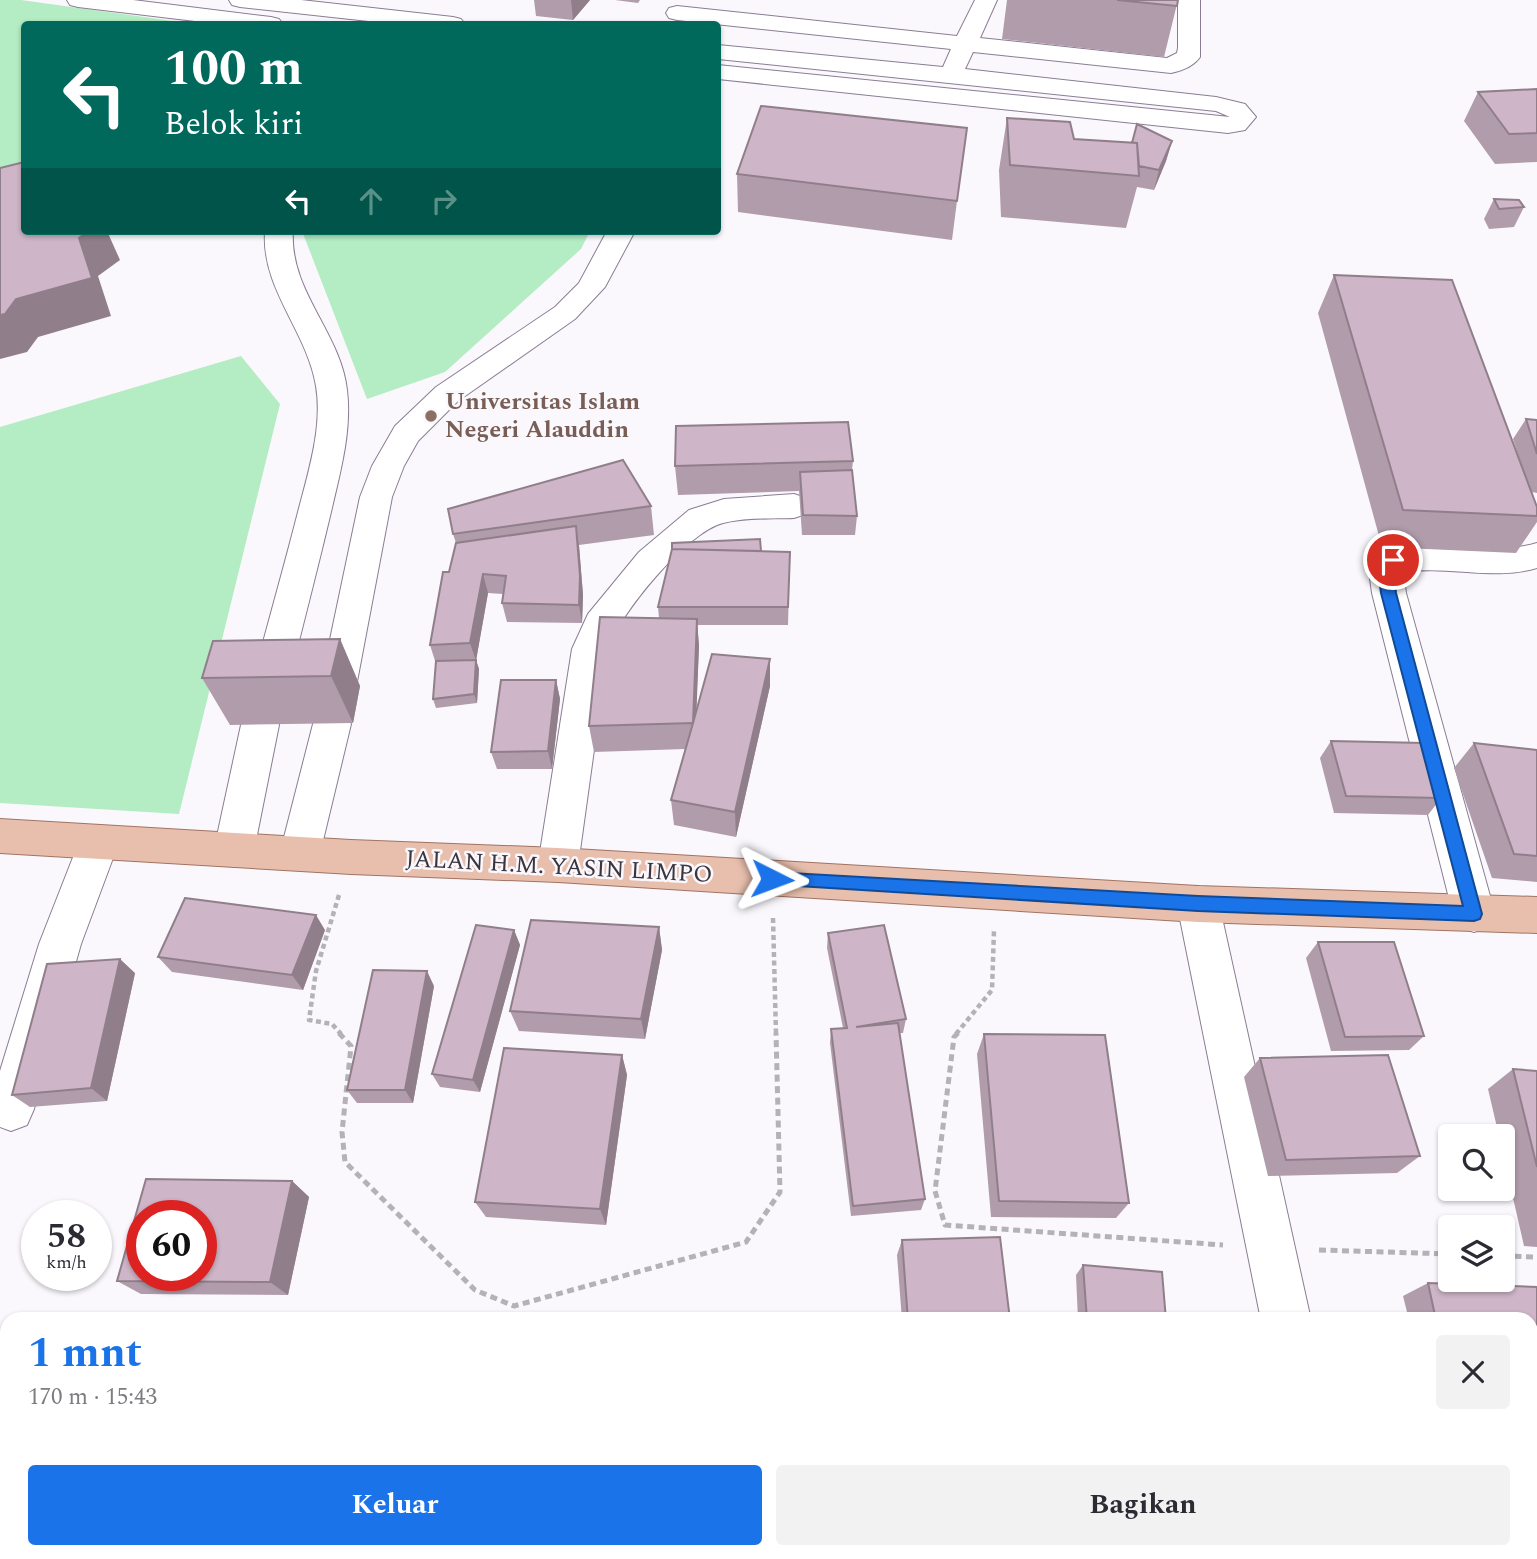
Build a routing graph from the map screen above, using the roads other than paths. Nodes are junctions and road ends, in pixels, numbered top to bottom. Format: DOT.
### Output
graph roads {
  1 [pos="78,0"];
  2 [pos="240,0"];
  3 [pos="430,0"];
  4 [pos="986,0"];
  5 [pos="1188,0"];
  6 [pos="380,7"];
  7 [pos="679,12"];
  8 [pos="252,21"];
  9 [pos="411,21"];
  10 [pos="414,21"];
  11 [pos="965,44"];
  12 [pos="721,52"];
  13 [pos="721,72"];
  14 [pos="951,75"];
  15 [pos="279,235"];
  16 [pos="619,235"];
  17 [pos="794,506"];
  18 [pos="1537,555"];
  19 [pos="338,687"];
  20 [pos="269,688"];
  21 [pos="331,724"];
  22 [pos="260,725"];
  23 [pos="0,836"];
  24 [pos="99,842"];
  25 [pos="234,850"];
  26 [pos="300,853"];
  27 [pos="558,865"];
  28 [pos="1198,904"];
  29 [pos="1474,914"];
  30 [pos="1537,915"];
  31 [pos="11,1109"];
  32 [pos="1284,1312"];
  1 -- 8 [label="street"];
  2 -- 6 [label="street"];
  3 -- 10 [label="street"];
  4 -- 11 [label="street"];
  5 -- 11 [label="street"];
  6 -- 9 [label="street"];
  7 -- 11 [label="street"];
  11 -- 14 [label="street"];
  12 -- 14 [label="street"];
  13 -- 14 [label="street"];
  15 -- 20 [label="street"];
  16 -- 19 [label="street"];
  17 -- 27 [label="street"];
  18 -- 29 [label="street"];
  21 -- 26 [label="street"];
  22 -- 25 [label="street"];
  23 -- 24 [label="main road, JALAN H.M. YASIN LIMPO"];
  24 -- 25 [label="main road, JALAN H.M. YASIN LIMPO"];
  24 -- 31 [label="street"];
  25 -- 26 [label="main road, JALAN H.M. YASIN LIMPO"];
  26 -- 27 [label="main road, JALAN H.M. YASIN LIMPO"];
  27 -- 28 [label="main road, JALAN H.M. YASIN LIMPO"];
  28 -- 29 [label="main road, JALAN H.M. YASIN LIMPO"];
  28 -- 32 [label="street"];
  29 -- 30 [label="main road, JALAN H.M. YASIN LIMPO"];
}
